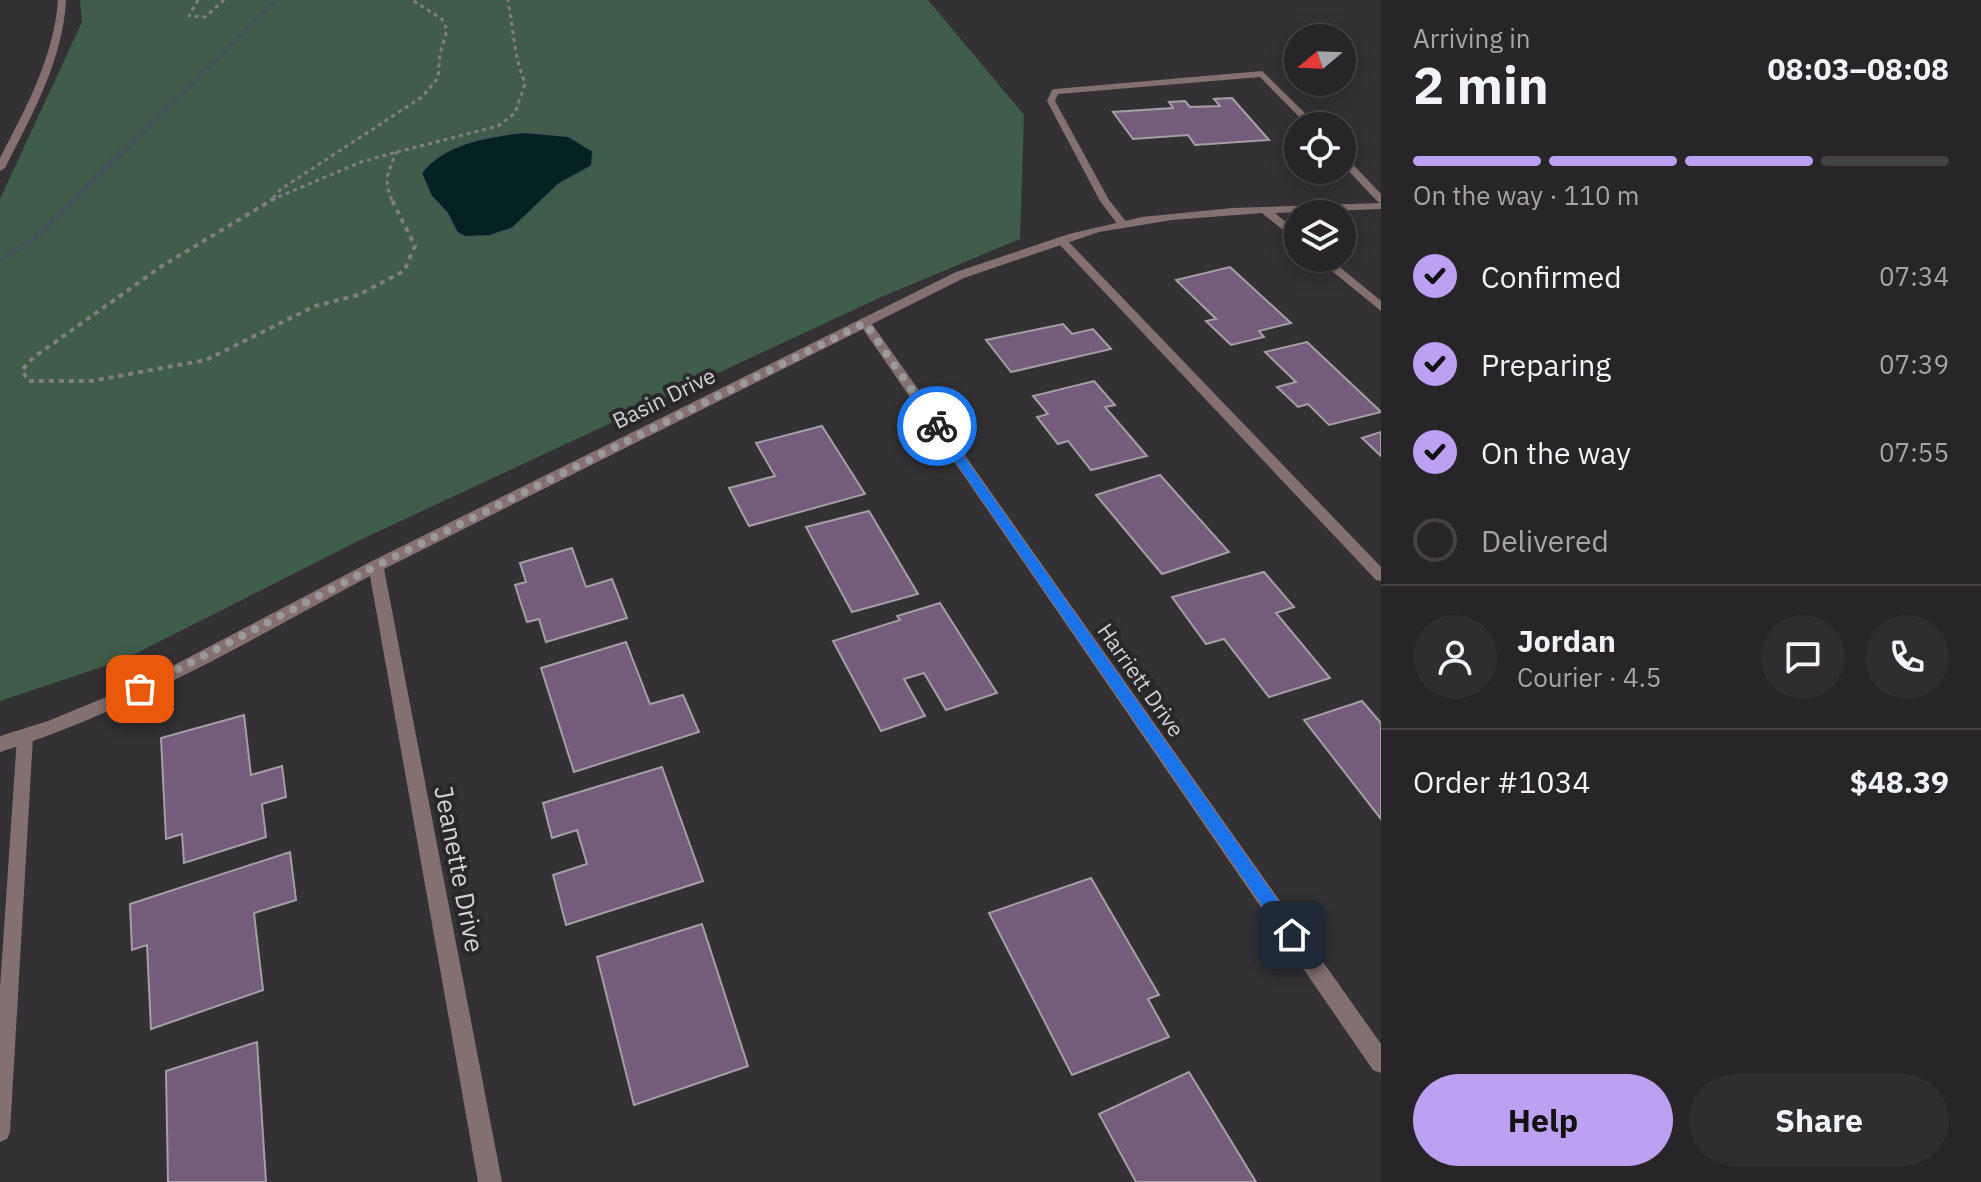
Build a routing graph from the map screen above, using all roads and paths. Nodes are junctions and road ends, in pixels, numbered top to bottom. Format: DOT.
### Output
graph roads {
  1 [pos="62,0"];
  2 [pos="198,0"];
  3 [pos="224,0"];
  4 [pos="412,0"];
  5 [pos="508,0"];
  6 [pos="1299,112"];
  7 [pos="398,151"];
  8 [pos="0,168"];
  9 [pos="1356,173"];
  10 [pos="271,200"];
  11 [pos="1381,200"];
  12 [pos="1381,206"];
  13 [pos="1265,210"];
  14 [pos="1123,224"];
  15 [pos="1284,226"];
  16 [pos="1061,240"];
  17 [pos="1339,272"];
  18 [pos="1381,307"];
  19 [pos="865,323"];
  20 [pos="376,566"];
  21 [pos="1381,576"];
  22 [pos="25,737"];
  23 [pos="0,744"];
  24 [pos="1381,1062"];
  25 [pos="0,1132"];
  26 [pos="490,1182"];
  1 -- 8 [label="street"];
  2 -- 3 [label="path"];
  4 -- 10 [label="path"];
  5 -- 7 [label="path"];
  6 -- 14 [label="lane"];
  7 -- 10 [label="path"];
  7 -- 10 [label="path"];
  9 -- 11 [label="lane"];
  12 -- 13 [label="street, Basin Drive"];
  13 -- 14 [label="street, Basin Drive"];
  13 -- 15 [label="street"];
  14 -- 16 [label="street, Basin Drive"];
  16 -- 19 [label="street, Basin Drive"];
  16 -- 21 [label="lane"];
  17 -- 18 [label="street"];
  19 -- 20 [label="street, Basin Drive"];
  19 -- 24 [label="street, Harriett Drive"];
  20 -- 22 [label="street, Basin Drive"];
  20 -- 26 [label="street, Jeanette Drive"];
  22 -- 23 [label="street, Basin Drive"];
  22 -- 25 [label="lane"];
}
